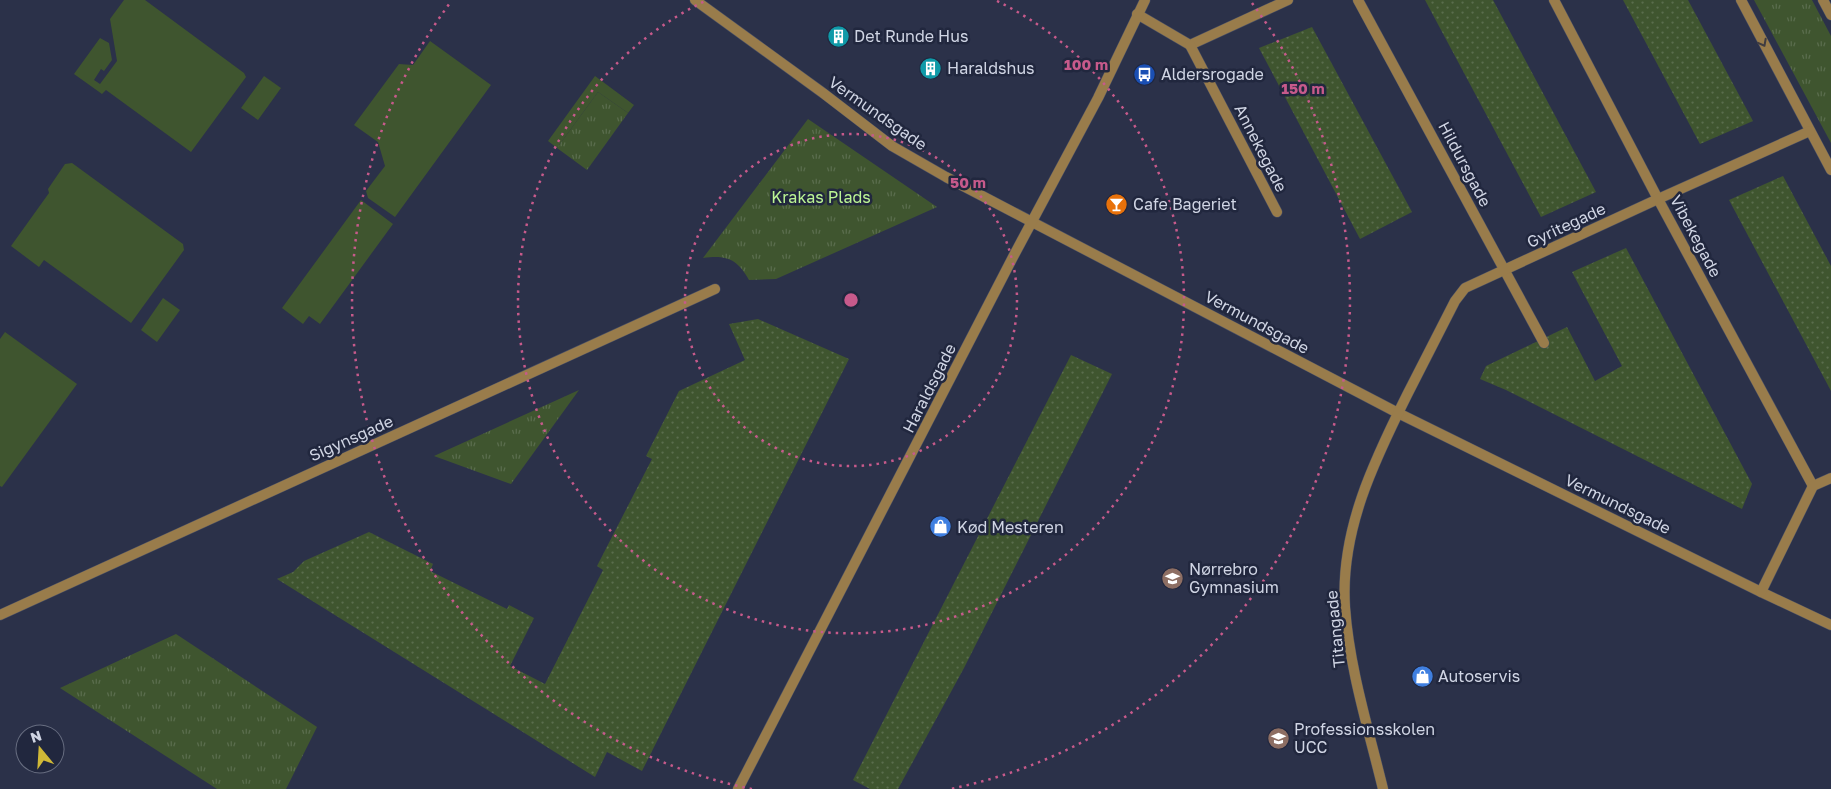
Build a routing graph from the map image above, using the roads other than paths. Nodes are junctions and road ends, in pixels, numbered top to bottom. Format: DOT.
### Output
graph roads {
  1 [pos="695,0"];
  2 [pos="1145,0"];
  3 [pos="1288,0"];
  4 [pos="1358,0"];
  5 [pos="1554,0"];
  6 [pos="1740,0"];
  7 [pos="1823,0"];
  8 [pos="1137,14"];
  9 [pos="1831,15"];
  10 [pos="1190,45"];
  11 [pos="1810,131"];
  12 [pos="1831,170"];
  13 [pos="1658,199"];
  14 [pos="1277,212"];
  15 [pos="1032,221"];
  16 [pos="1504,270"];
  17 [pos="715,289"];
  18 [pos="1544,343"];
  19 [pos="1398,413"];
  20 [pos="1831,478"];
  21 [pos="1813,486"];
  22 [pos="1761,592"];
  23 [pos="0,615"];
  24 [pos="1831,625"];
  25 [pos="740,788"];
  26 [pos="1383,789"];
  1 -- 15 [label="street, Vermundsgade"];
  2 -- 8 [label="street, Haraldsgade"];
  3 -- 10 [label="street"];
  4 -- 16 [label="street, Hildursgade"];
  5 -- 13 [label="street, Vibekegade"];
  6 -- 11 [label="street, one-way"];
  7 -- 9 [label="street"];
  8 -- 10 [label="street"];
  8 -- 15 [label="street, Haraldsgade"];
  10 -- 14 [label="street, Annekegade"];
  11 -- 12 [label="street"];
  11 -- 13 [label="street, Gyritegade"];
  13 -- 16 [label="street, Gyritegade"];
  13 -- 21 [label="street, Vibekegade"];
  15 -- 19 [label="street, Vermundsgade"];
  15 -- 25 [label="street, Haraldsgade"];
  16 -- 18 [label="street, Hildursgade"];
  16 -- 19 [label="street, Gyritegade"];
  17 -- 23 [label="street, Sigynsgade"];
  19 -- 22 [label="street, Vermundsgade"];
  19 -- 26 [label="street, Titangade"];
  20 -- 21 [label="street"];
  21 -- 22 [label="street"];
  22 -- 24 [label="street, Vermundsgade"];
}
